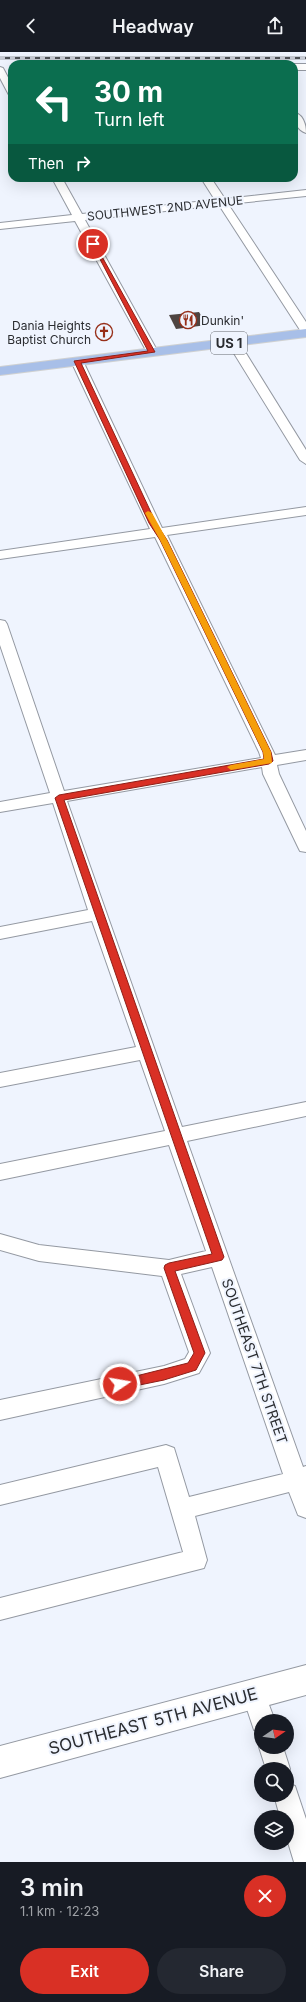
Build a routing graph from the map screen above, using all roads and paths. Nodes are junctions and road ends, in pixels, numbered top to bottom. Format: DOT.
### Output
graph roads {
  1 [pos="2,68"];
  2 [pos="8,82"];
  3 [pos="298,121"];
  4 [pos="306,130"];
  5 [pos="60,182"];
  6 [pos="209,182"];
  7 [pos="306,193"];
  8 [pos="223,202"];
  9 [pos="78,217"];
  10 [pos="0,226"];
  11 [pos="306,330"];
  12 [pos="306,333"];
  13 [pos="232,342"];
  14 [pos="152,352"];
  15 [pos="77,361"];
  16 [pos="0,371"];
  17 [pos="306,460"];
  18 [pos="306,511"];
  19 [pos="158,532"];
  20 [pos="0,555"];
  21 [pos="0,624"];
  22 [pos="306,755"];
  23 [pos="269,761"];
  24 [pos="59,798"];
  25 [pos="0,807"];
  26 [pos="306,847"];
  27 [pos="98,914"];
  28 [pos="0,932"];
  29 [pos="147,1052"];
  30 [pos="0,1080"];
  31 [pos="306,1109"];
  32 [pos="176,1136"];
  33 [pos="0,1172"];
  34 [pos="0,1242"];
  35 [pos="218,1257"];
  36 [pos="169,1268"];
  37 [pos="0,1410"];
  38 [pos="301,1477"];
  39 [pos="0,1495"];
  40 [pos="306,1508"];
  41 [pos="181,1510"];
  42 [pos="0,1610"];
  43 [pos="306,1680"];
  44 [pos="259,1708"];
  45 [pos="0,1762"];
  46 [pos="288,1802"];
  47 [pos="306,1859"];
  1 -- 2 [label="street"];
  3 -- 4 [label="street"];
  5 -- 9 [label="street"];
  6 -- 8 [label="street"];
  7 -- 8 [label="street, SOUTHWEST 2ND AVENUE"];
  8 -- 9 [label="street, SOUTHWEST 2ND AVENUE"];
  8 -- 11 [label="street"];
  9 -- 10 [label="street, SOUTHWEST 2ND AVENUE"];
  9 -- 14 [label="street"];
  12 -- 13 [label="main road, US 1"];
  13 -- 14 [label="main road, US 1"];
  13 -- 17 [label="street"];
  14 -- 15 [label="main road, US 1"];
  15 -- 16 [label="main road, US 1"];
  15 -- 19 [label="street"];
  18 -- 19 [label="street"];
  19 -- 20 [label="street"];
  19 -- 23 [label="street"];
  21 -- 24 [label="street, SOUTHEAST 7TH STREET"];
  22 -- 23 [label="street"];
  23 -- 24 [label="street"];
  23 -- 26 [label="street"];
  24 -- 25 [label="street"];
  24 -- 27 [label="street, SOUTHEAST 7TH STREET"];
  27 -- 28 [label="street"];
  27 -- 29 [label="street, SOUTHEAST 7TH STREET"];
  29 -- 30 [label="street"];
  29 -- 32 [label="street, SOUTHEAST 7TH STREET"];
  31 -- 32 [label="street"];
  32 -- 33 [label="street"];
  32 -- 35 [label="street, SOUTHEAST 7TH STREET"];
  34 -- 36 [label="street"];
  35 -- 36 [label="street"];
  35 -- 38 [label="street, SOUTHEAST 7TH STREET"];
  36 -- 37 [label="street"];
  38 -- 40 [label="street, SOUTHEAST 7TH STREET"];
  38 -- 41 [label="street"];
  39 -- 41 [label="street"];
  41 -- 42 [label="street"];
  43 -- 44 [label="street, SOUTHEAST 5TH AVENUE"];
  44 -- 45 [label="street, SOUTHEAST 5TH AVENUE"];
  46 -- 47 [label="street"];
}
